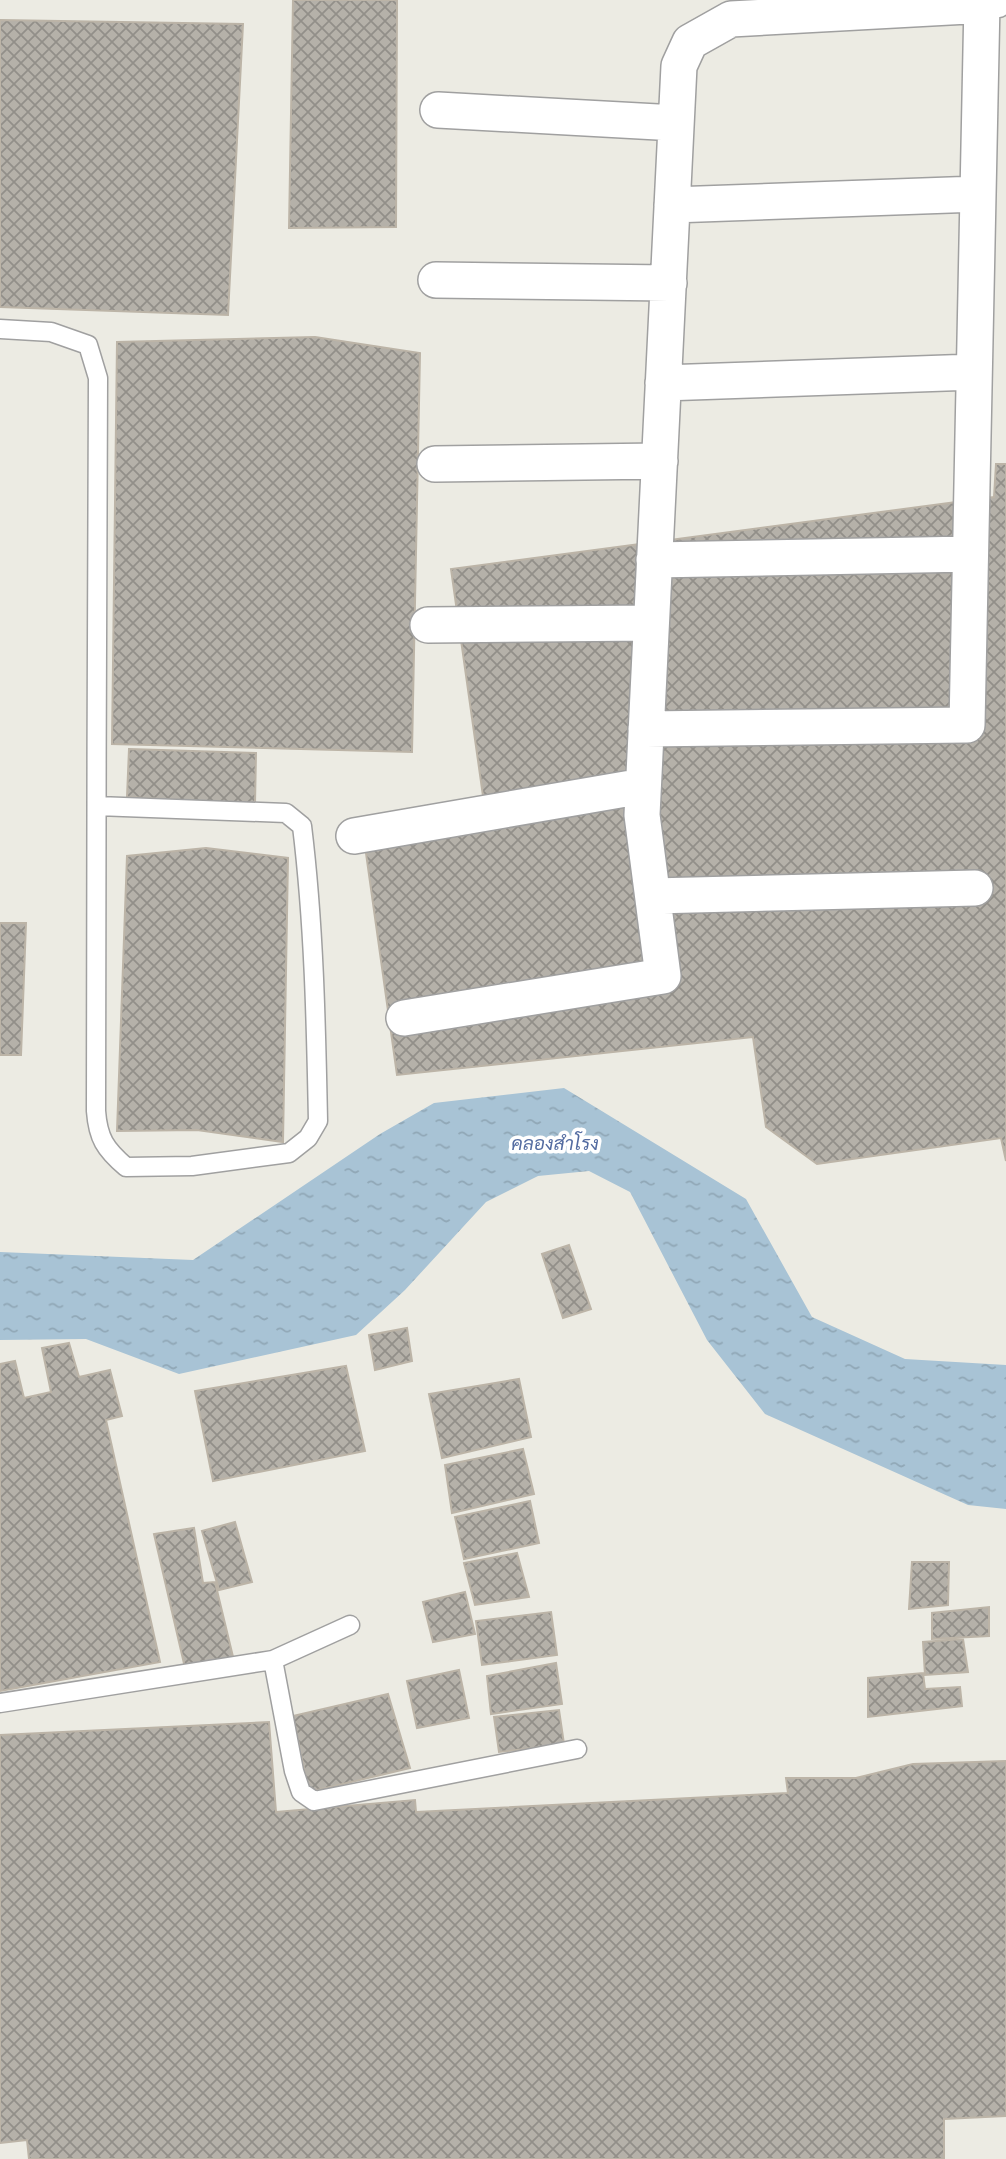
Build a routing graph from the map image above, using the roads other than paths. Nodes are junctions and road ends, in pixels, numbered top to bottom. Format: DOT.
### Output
graph roads {
  1 [pos="989,1"];
  2 [pos="887,5"];
  3 [pos="438,110"];
  4 [pos="676,123"];
  5 [pos="978,194"];
  6 [pos="672,205"];
  7 [pos="436,280"];
  8 [pos="669,283"];
  9 [pos="0,329"];
  10 [pos="974,372"];
  11 [pos="663,383"];
  12 [pos="660,461"];
  13 [pos="435,464"];
  14 [pos="970,554"];
  15 [pos="654,560"];
  16 [pos="651,623"];
  17 [pos="428,625"];
  18 [pos="646,729"];
  19 [pos="643,786"];
  20 [pos="97,806"];
  21 [pos="354,836"];
  22 [pos="975,888"];
  23 [pos="653,896"];
  24 [pos="404,1018"];
  25 [pos="350,1625"];
  26 [pos="273,1660"];
  27 [pos="0,1703"];
  28 [pos="577,1749"];
  1 -- 2 [label="street"];
  1 -- 5 [label="street"];
  2 -- 4 [label="street"];
  3 -- 4 [label="street"];
  4 -- 6 [label="street"];
  5 -- 6 [label="street"];
  5 -- 10 [label="street"];
  6 -- 8 [label="street"];
  7 -- 8 [label="street"];
  8 -- 11 [label="street"];
  9 -- 20 [label="lane"];
  10 -- 11 [label="street"];
  10 -- 14 [label="street"];
  11 -- 12 [label="street"];
  12 -- 13 [label="street"];
  12 -- 15 [label="street"];
  14 -- 15 [label="street"];
  14 -- 18 [label="street"];
  15 -- 16 [label="street"];
  16 -- 17 [label="street"];
  16 -- 18 [label="street"];
  18 -- 19 [label="street"];
  19 -- 21 [label="street"];
  19 -- 23 [label="street"];
  20 -- 20 [label="lane"];
  22 -- 23 [label="street"];
  23 -- 24 [label="street"];
  25 -- 26 [label="lane"];
  26 -- 27 [label="lane"];
  26 -- 28 [label="lane"];
}
